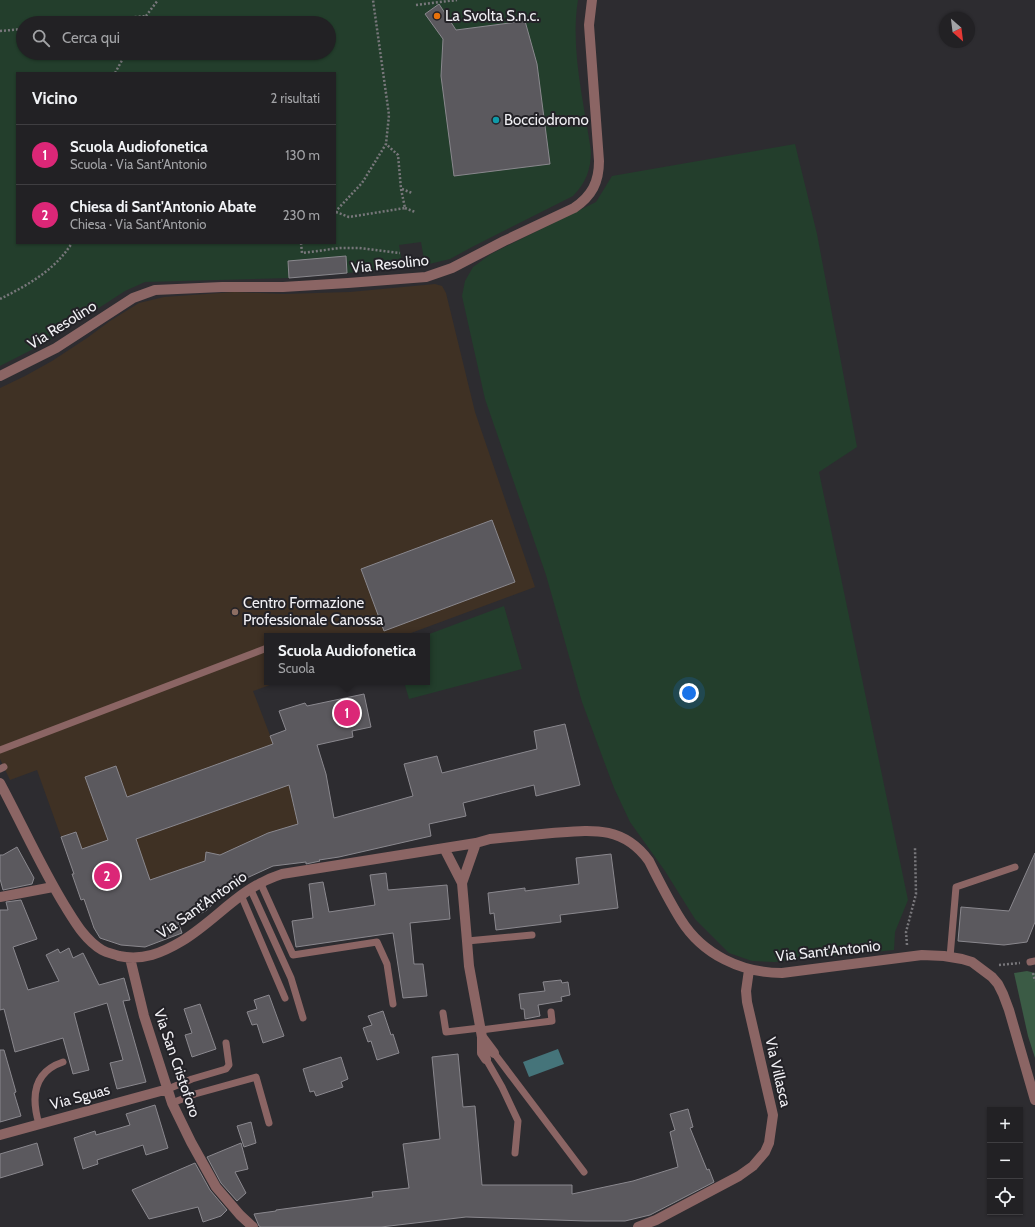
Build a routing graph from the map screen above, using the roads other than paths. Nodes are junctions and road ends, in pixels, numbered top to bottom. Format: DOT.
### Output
graph roads {
  1 [pos="592,0"];
  2 [pos="0,376"];
  3 [pos="264,649"];
  4 [pos="0,750"];
  5 [pos="0,783"];
  6 [pos="476,843"];
  7 [pos="444,848"];
  8 [pos="1016,868"];
  9 [pos="260,882"];
  10 [pos="462,883"];
  11 [pos="53,887"];
  12 [pos="250,888"];
  13 [pos="241,895"];
  14 [pos="0,897"];
  15 [pos="532,935"];
  16 [pos="467,941"];
  17 [pos="950,956"];
  18 [pos="130,958"];
  19 [pos="750,970"];
  20 [pos="285,998"];
  21 [pos="393,1004"];
  22 [pos="551,1012"];
  23 [pos="443,1013"];
  24 [pos="303,1018"];
  25 [pos="481,1032"];
  26 [pos="226,1043"];
  27 [pos="490,1056"];
  28 [pos="64,1062"];
  29 [pos="168,1089"];
  30 [pos="1035,1100"];
  31 [pos="172,1103"];
  32 [pos="270,1123"];
  33 [pos="39,1124"];
  34 [pos="0,1135"];
  35 [pos="515,1153"];
  36 [pos="584,1172"];
  37 [pos="253,1227"];
  38 [pos="638,1227"];
  1 -- 2 [label="street, Via Resolino"];
  3 -- 4 [label="lane"];
  5 -- 11 [label="street, Via Sant'Antonio"];
  6 -- 7 [label="street, Via Sant'Antonio"];
  6 -- 10 [label="street"];
  6 -- 19 [label="street, Via Sant'Antonio"];
  7 -- 9 [label="street, Via Sant'Antonio"];
  7 -- 10 [label="street"];
  8 -- 17 [label="lane"];
  9 -- 12 [label="street, Via Sant'Antonio"];
  9 -- 21 [label="lane"];
  10 -- 16 [label="street"];
  11 -- 14 [label="street"];
  11 -- 18 [label="street, Via Sant'Antonio"];
  12 -- 13 [label="street, Via Sant'Antonio"];
  12 -- 24 [label="lane"];
  13 -- 18 [label="street, Via Sant'Antonio"];
  13 -- 20 [label="lane"];
  15 -- 16 [label="lane"];
  16 -- 25 [label="street"];
  17 -- 19 [label="street, Via Sant'Antonio"];
  17 -- 30 [label="street, Via Sant'Antonio"];
  18 -- 29 [label="street, Via San Cristoforo"];
  19 -- 38 [label="street, Via Villasca"];
  22 -- 25 [label="lane"];
  23 -- 25 [label="lane"];
  25 -- 27 [label="street"];
  26 -- 29 [label="lane"];
  27 -- 35 [label="lane"];
  27 -- 36 [label="lane"];
  28 -- 33 [label="lane"];
  29 -- 31 [label="street, Via San Cristoforo"];
  29 -- 33 [label="street, Via Sguas"];
  31 -- 32 [label="lane"];
  31 -- 37 [label="street, Via San Cristoforo"];
  33 -- 34 [label="street, Via Sguas"];
}
